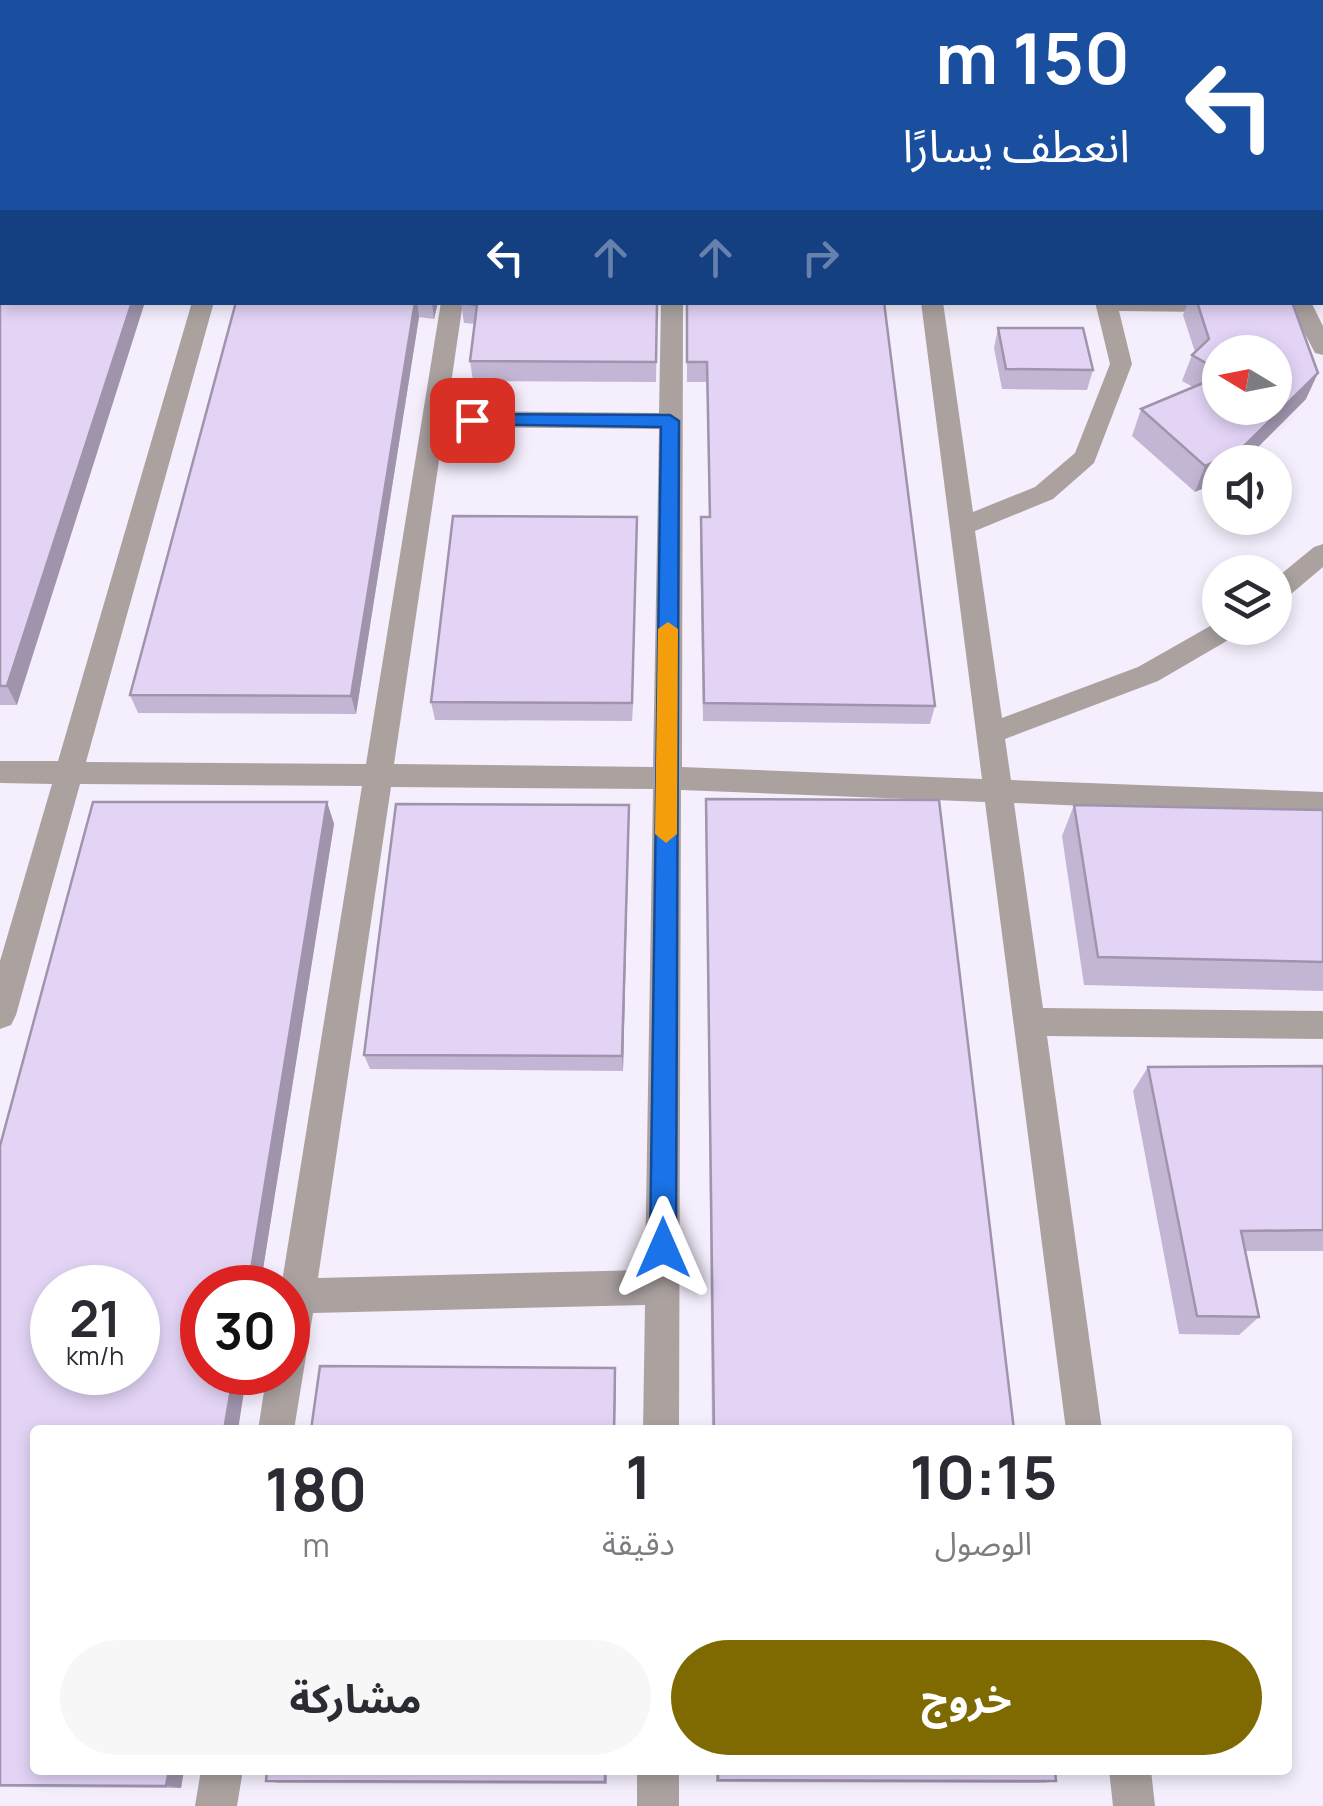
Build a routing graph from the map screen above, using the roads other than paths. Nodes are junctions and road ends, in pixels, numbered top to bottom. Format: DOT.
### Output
graph roads {
  1 [pos="201,305"];
  2 [pos="451,305"];
  3 [pos="672,305"];
  4 [pos="932,305"];
  5 [pos="1106,305"];
  6 [pos="1302,305"];
  7 [pos="1323,348"];
  8 [pos="432,419"];
  9 [pos="670,421"];
  10 [pos="962,526"];
  11 [pos="1323,553"];
  12 [pos="1292,579"];
  13 [pos="1202,643"];
  14 [pos="991,733"];
  15 [pos="0,772"];
  16 [pos="69,773"];
  17 [pos="375,777"];
  18 [pos="666,778"];
  19 [pos="1001,794"];
  20 [pos="1323,804"];
  21 [pos="0,1015"];
  22 [pos="1029,1022"];
  23 [pos="1323,1025"];
  24 [pos="302,1265"];
  25 [pos="663,1286"];
  26 [pos="310,1296"];
  27 [pos="281,1395"];
  28 [pos="277,1425"];
  29 [pos="662,1425"];
  30 [pos="1083,1425"];
  31 [pos="221,1775"];
  32 [pos="658,1775"];
  33 [pos="1131,1775"];
  34 [pos="216,1806"];
  35 [pos="658,1806"];
  36 [pos="1134,1806"];
  1 -- 16 [label="street"];
  2 -- 8 [label="street"];
  3 -- 9 [label="street"];
  4 -- 10 [label="street"];
  5 -- 10 [label="street"];
  6 -- 7 [label="street"];
  8 -- 9 [label="street"];
  8 -- 17 [label="street"];
  9 -- 18 [label="street"];
  10 -- 14 [label="street"];
  11 -- 12 [label="street"];
  13 -- 14 [label="street"];
  14 -- 19 [label="street"];
  15 -- 16 [label="street"];
  16 -- 17 [label="street"];
  16 -- 21 [label="street"];
  17 -- 18 [label="street"];
  17 -- 24 [label="street"];
  18 -- 19 [label="street"];
  18 -- 25 [label="street"];
  19 -- 20 [label="street"];
  19 -- 22 [label="street"];
  22 -- 23 [label="street"];
  22 -- 30 [label="street"];
  25 -- 26 [label="street"];
  25 -- 29 [label="street"];
  27 -- 28 [label="street"];
  31 -- 34 [label="street"];
  32 -- 35 [label="street"];
  33 -- 36 [label="street"];
}
